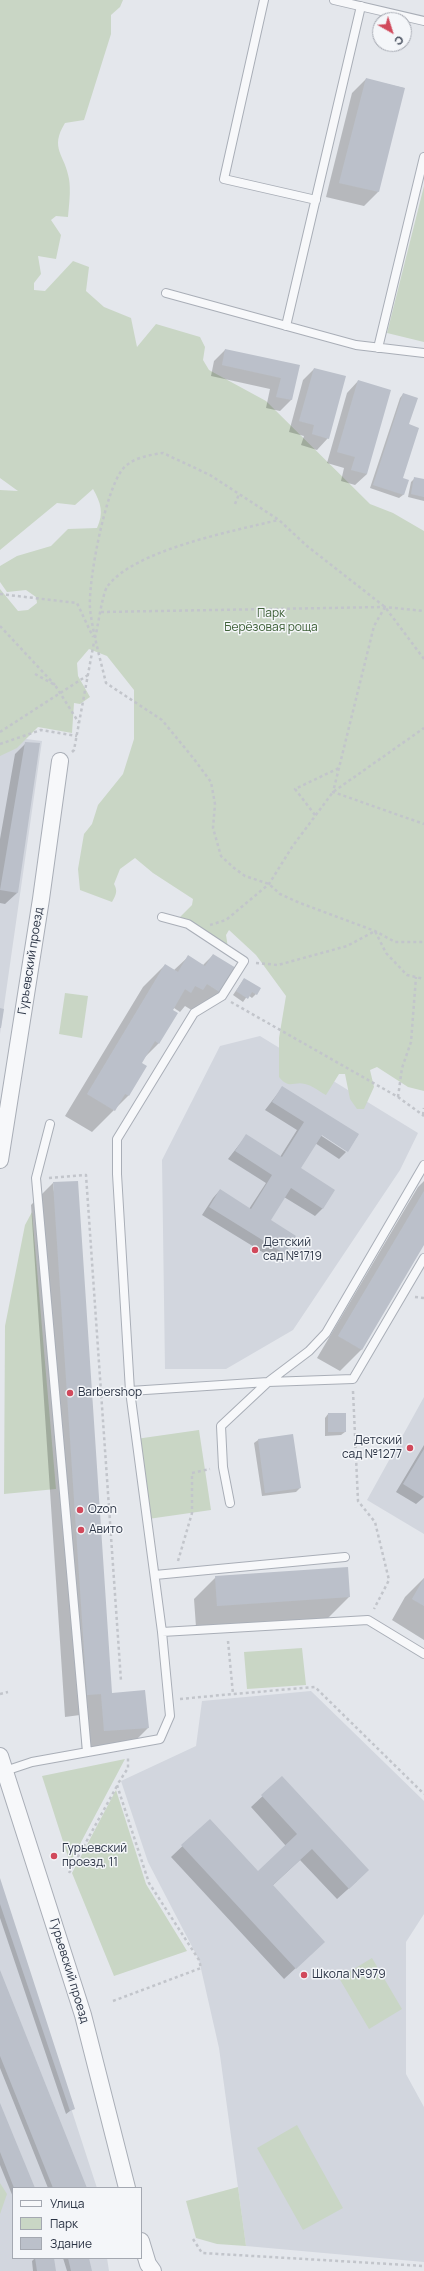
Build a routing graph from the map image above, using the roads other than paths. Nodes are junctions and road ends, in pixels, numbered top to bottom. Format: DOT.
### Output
graph roads {
  1 [pos="264,0"];
  2 [pos="334,0"];
  3 [pos="361,6"];
  4 [pos="424,21"];
  5 [pos="424,157"];
  6 [pos="316,200"];
  7 [pos="166,293"];
  8 [pos="286,326"];
  9 [pos="378,348"];
  10 [pos="424,353"];
  11 [pos="60,761"];
  12 [pos="162,917"];
  13 [pos="50,1124"];
  14 [pos="0,1160"];
  15 [pos="424,1165"];
  16 [pos="424,1258"];
  17 [pos="268,1382"];
  18 [pos="130,1391"];
  19 [pos="230,1503"];
  20 [pos="345,1557"];
  21 [pos="155,1575"];
  22 [pos="162,1632"];
  23 [pos="424,1654"];
  24 [pos="87,1752"];
  25 [pos="3,1763"];
  26 [pos="127,2187"];
  27 [pos="142,2244"];
  28 [pos="153,2271"];
  1 -- 6 [label="lane"];
  2 -- 3 [label="lane"];
  3 -- 4 [label="lane"];
  3 -- 6 [label="lane"];
  5 -- 9 [label="lane"];
  6 -- 8 [label="lane"];
  7 -- 8 [label="lane"];
  8 -- 9 [label="lane"];
  9 -- 10 [label="lane"];
  11 -- 14 [label="street, Гурьевский проезд"];
  12 -- 18 [label="lane"];
  13 -- 24 [label="lane"];
  15 -- 17 [label="lane"];
  16 -- 17 [label="lane"];
  17 -- 18 [label="lane"];
  17 -- 19 [label="lane"];
  18 -- 21 [label="lane"];
  20 -- 21 [label="lane"];
  21 -- 22 [label="lane"];
  22 -- 23 [label="lane"];
  22 -- 24 [label="lane"];
  24 -- 25 [label="lane"];
  25 -- 26 [label="street, Гурьевский проезд"];
  27 -- 28 [label="street"];
}
